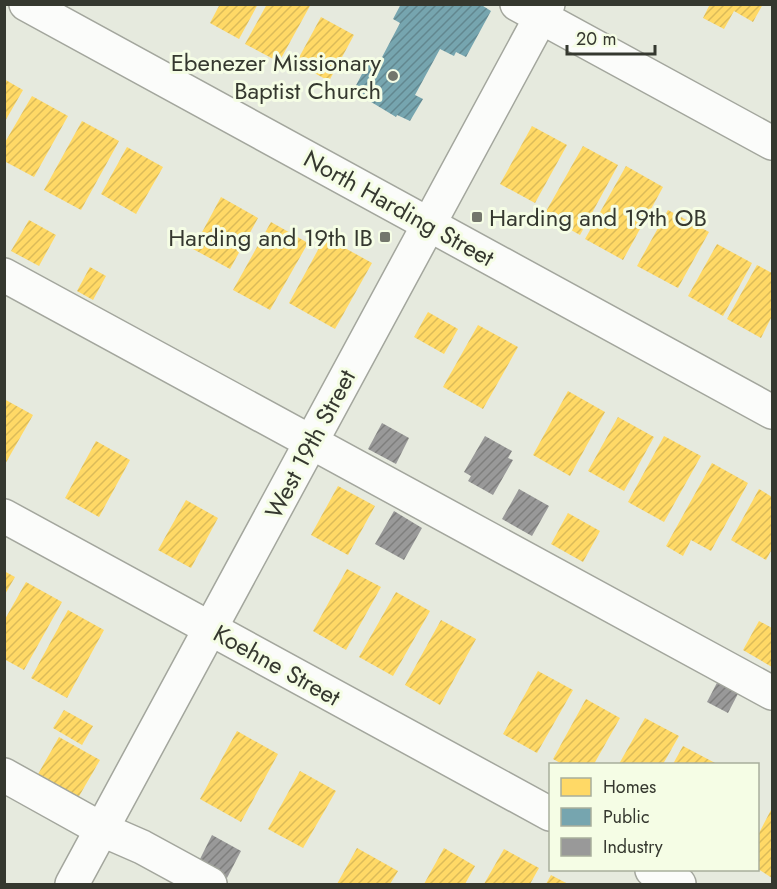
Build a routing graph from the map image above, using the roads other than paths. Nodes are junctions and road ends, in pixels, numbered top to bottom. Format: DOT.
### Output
graph roads {
  1 [pos="26,4"];
  2 [pos="535,9"];
  3 [pos="772,143"];
  4 [pos="429,224"];
  5 [pos="4,275"];
  6 [pos="772,412"];
  7 [pos="311,441"];
  8 [pos="4,516"];
  9 [pos="210,629"];
  10 [pos="772,693"];
  11 [pos="4,775"];
  12 [pos="549,813"];
  13 [pos="102,830"];
  14 [pos="654,871"];
  15 [pos="72,885"];
  16 [pos="210,885"];
  17 [pos="680,885"];
  1 -- 4 [label="street, North Harding Street"];
  2 -- 3 [label="street"];
  2 -- 4 [label="street, West 19th Street"];
  4 -- 6 [label="street, North Harding Street"];
  4 -- 7 [label="street, West 19th Street"];
  5 -- 7 [label="street"];
  7 -- 9 [label="street, West 19th Street"];
  7 -- 10 [label="street"];
  8 -- 9 [label="street, Koehne Street"];
  9 -- 12 [label="street, Koehne Street"];
  9 -- 13 [label="street, West 19th Street"];
  11 -- 13 [label="street"];
  13 -- 15 [label="street, West 19th Street"];
  13 -- 16 [label="street"];
  14 -- 17 [label="street"];
}
